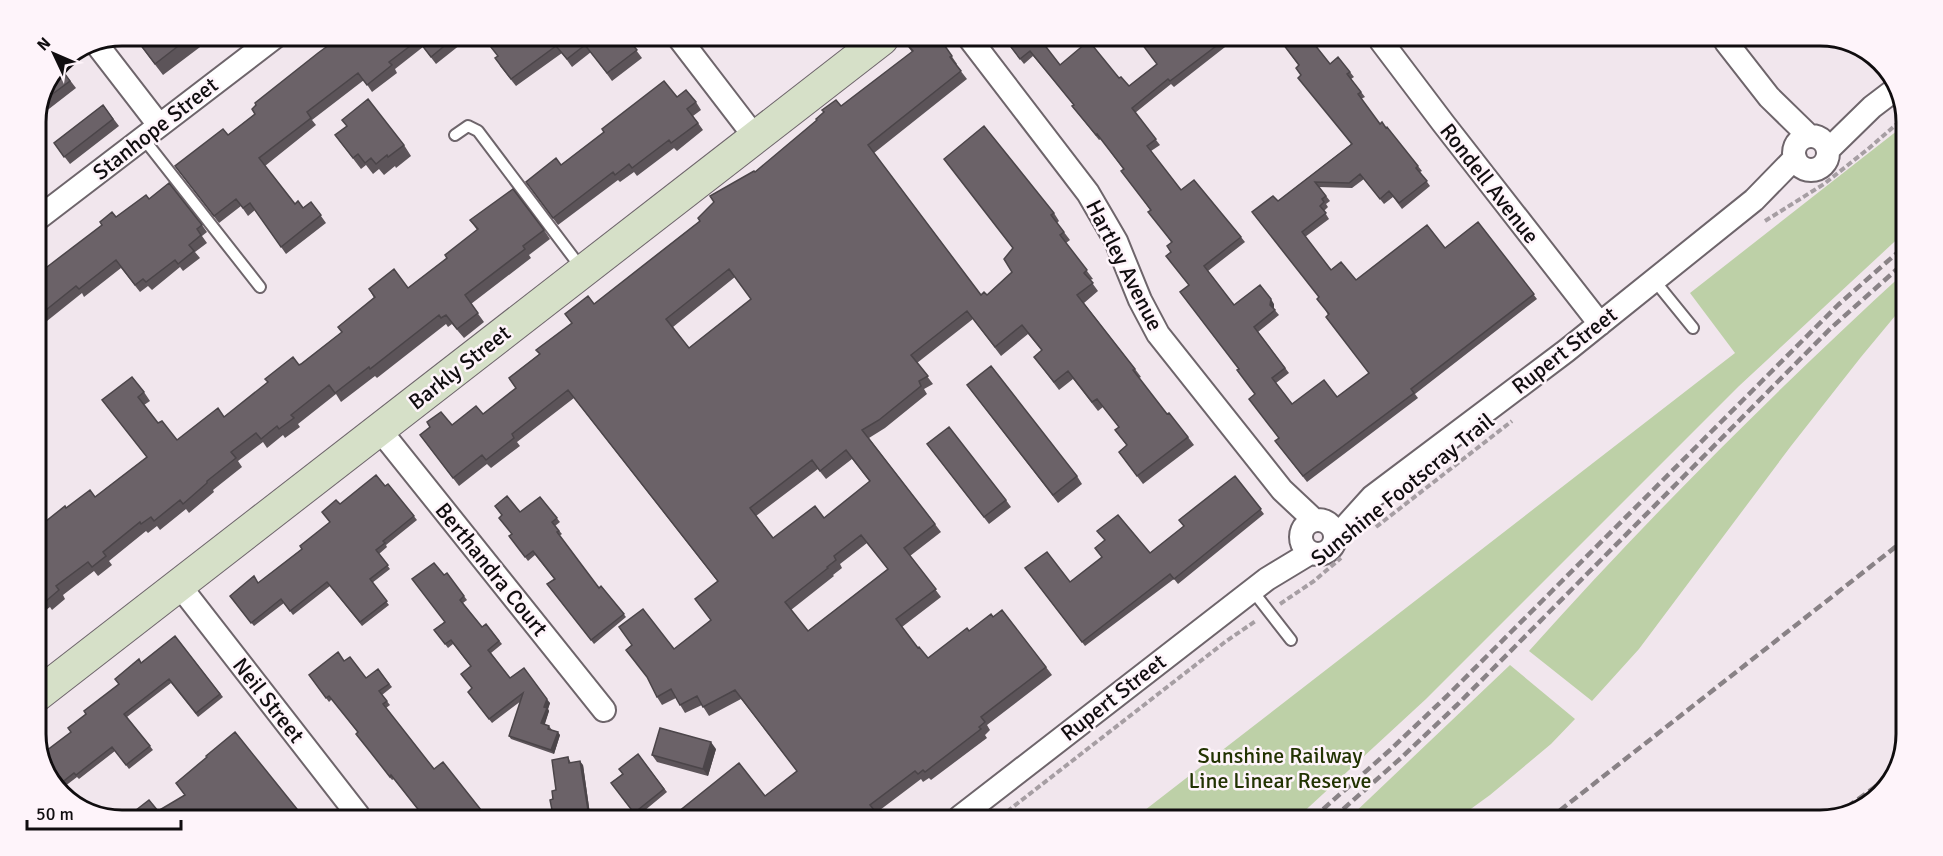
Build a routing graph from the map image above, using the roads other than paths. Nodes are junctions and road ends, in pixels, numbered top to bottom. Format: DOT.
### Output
graph roads {
  1 [pos="262,47"];
  2 [pos="686,47"];
  3 [pos="872,47"];
  4 [pos="976,47"];
  5 [pos="1386,47"];
  6 [pos="1730,47"];
  7 [pos="101,50"];
  8 [pos="1890,93"];
  9 [pos="151,132"];
  10 [pos="454,135"];
  11 [pos="755,137"];
  12 [pos="1809,149"];
  13 [pos="47,206"];
  14 [pos="583,270"];
  15 [pos="1654,280"];
  16 [pos="260,287"];
  17 [pos="1600,324"];
  18 [pos="1693,328"];
  19 [pos="379,429"];
  20 [pos="1318,537"];
  21 [pos="1260,584"];
  22 [pos="179,585"];
  23 [pos="1291,640"];
  24 [pos="47,687"];
  25 [pos="604,710"];
  26 [pos="355,810"];
  27 [pos="969,810"];
  1 -- 9 [label="street, Stanhope Street"];
  2 -- 11 [label="street"];
  3 -- 11 [label="street, Barkly Street"];
  4 -- 20 [label="street, Hartley Avenue"];
  5 -- 17 [label="street, Rondell Avenue"];
  6 -- 12 [label="street"];
  7 -- 9 [label="street"];
  8 -- 12 [label="street, Rupert Street"];
  9 -- 13 [label="street, Stanhope Street"];
  9 -- 16 [label="lane"];
  10 -- 14 [label="lane"];
  11 -- 14 [label="street, Barkly Street"];
  12 -- 15 [label="street, Rupert Street"];
  14 -- 19 [label="street, Barkly Street"];
  15 -- 17 [label="street, Rupert Street"];
  15 -- 18 [label="lane"];
  17 -- 20 [label="street, Rupert Street"];
  19 -- 22 [label="street, Barkly Street"];
  19 -- 25 [label="street, Berthandra Court"];
  20 -- 21 [label="street, Rupert Street"];
  21 -- 23 [label="lane"];
  21 -- 27 [label="street, Rupert Street"];
  22 -- 24 [label="street, Barkly Street"];
  22 -- 26 [label="street, Neil Street"];
}
